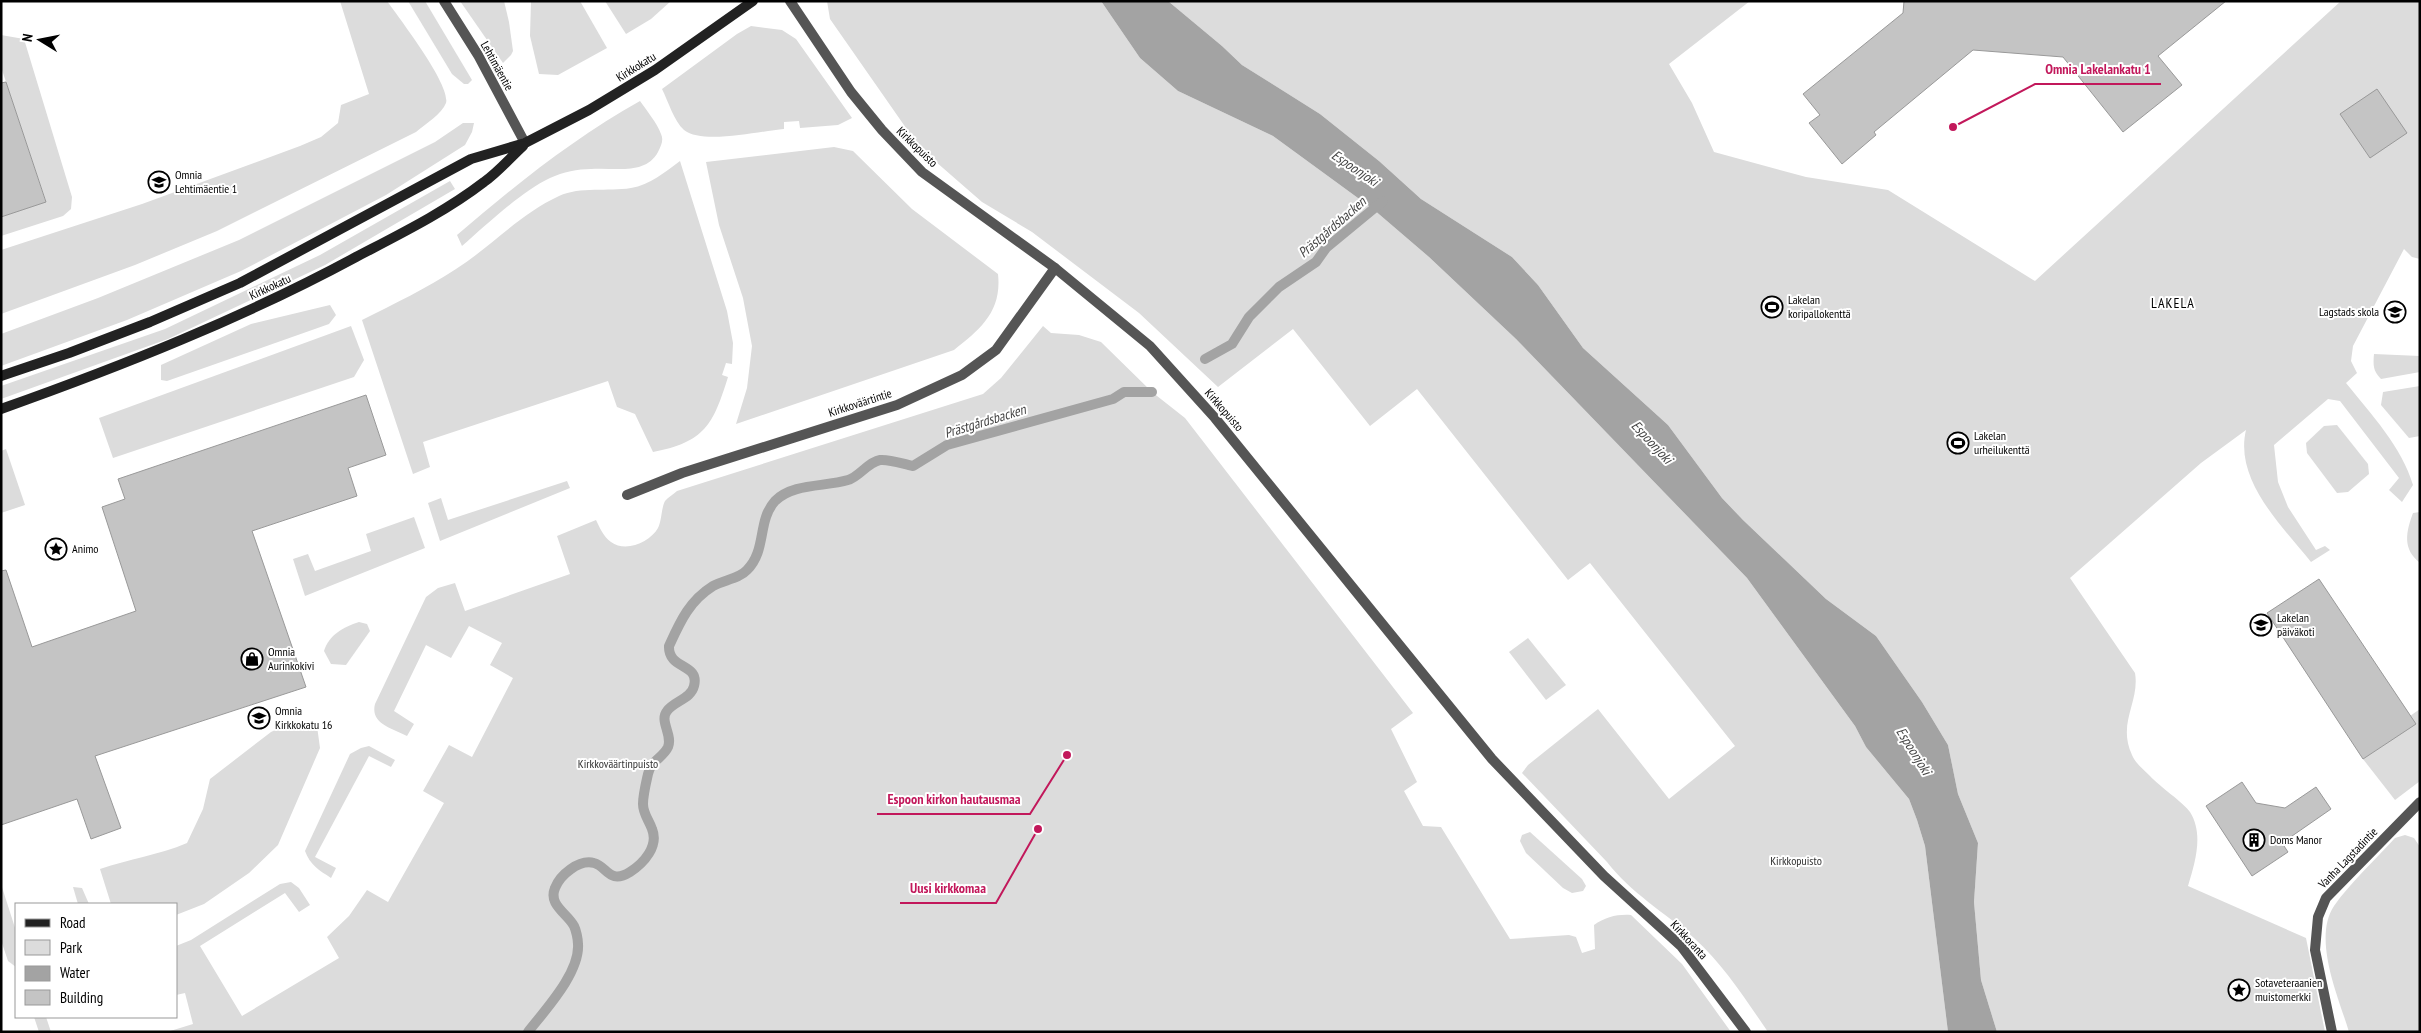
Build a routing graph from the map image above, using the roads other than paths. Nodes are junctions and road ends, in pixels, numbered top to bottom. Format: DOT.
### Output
graph roads {
  1 [pos="444,1"];
  2 [pos="753,1"];
  3 [pos="790,1"];
  4 [pos="525,144"];
  5 [pos="1055,268"];
  6 [pos="1,376"];
  7 [pos="1,410"];
  8 [pos="627,495"];
  9 [pos="2420,802"];
  10 [pos="1604,876"];
  11 [pos="1746,1032"];
  12 [pos="2332,1032"];
  1 -- 4 [label="street, Lehtimäentie"];
  2 -- 4 [label="main road, Kirkkokatu"];
  3 -- 5 [label="street, Kirkkopuisto"];
  4 -- 6 [label="main road, Kirkkokatu"];
  4 -- 7 [label="main road, Kirkkokatu"];
  5 -- 8 [label="street, Kirkkoväärtintie"];
  5 -- 10 [label="street, Kirkkopuisto"];
  9 -- 12 [label="street, Vanha Lagstadintie"];
  10 -- 11 [label="street, Kirkkoranta"];
}
